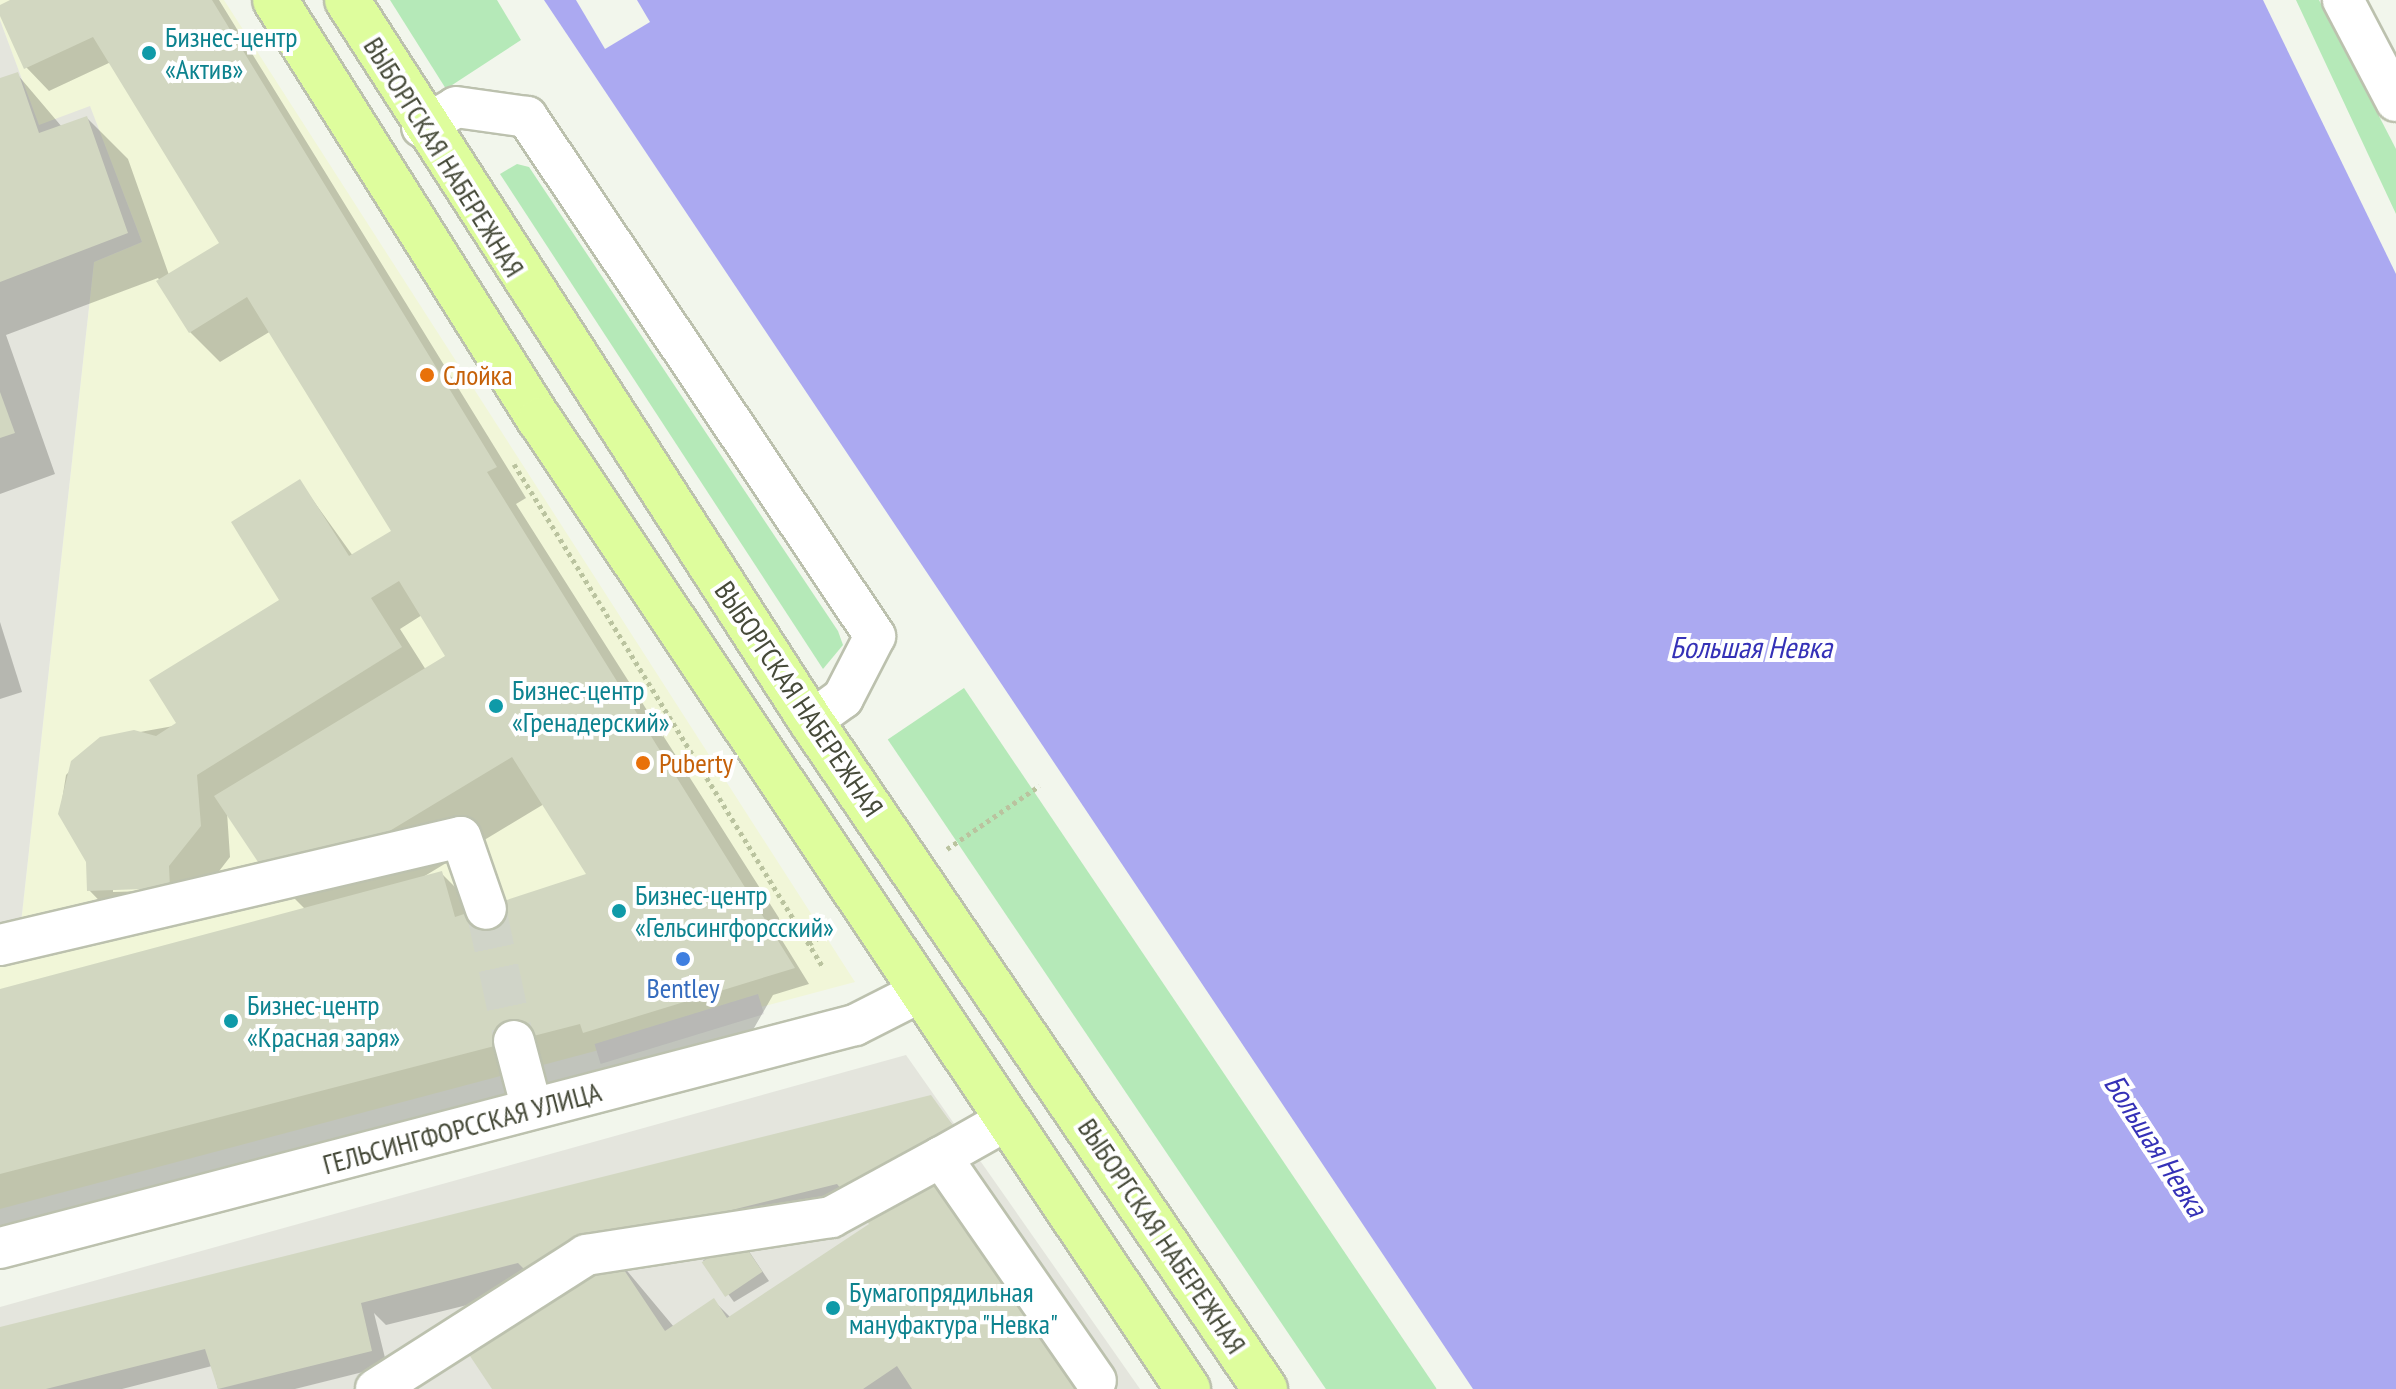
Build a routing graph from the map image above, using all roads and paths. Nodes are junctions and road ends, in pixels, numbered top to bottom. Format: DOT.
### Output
graph roads {
  1 [pos="275,0"];
  2 [pos="347,0"];
  3 [pos="2343,0"];
  4 [pos="2396,101"];
  5 [pos="422,127"];
  6 [pos="510,458"];
  7 [pos="811,721"];
  8 [pos="1039,786"];
  9 [pos="940,854"];
  10 [pos="486,909"];
  11 [pos="831,929"];
  12 [pos="809,944"];
  13 [pos="0,945"];
  14 [pos="823,967"];
  15 [pos="918,993"];
  16 [pos="514,1041"];
  17 [pos="532,1109"];
  18 [pos="1005,1121"];
  19 [pos="941,1157"];
  20 [pos="0,1248"];
  21 [pos="1096,1381"];
  22 [pos="376,1389"];
  23 [pos="1188,1389"];
  24 [pos="1265,1389"];
  1 -- 15 [label="main road, ВЫБОРГСКАЯ НАБЕРЕЖНАЯ"];
  2 -- 5 [label="main road, ВЫБОРГСКАЯ НАБЕРЕЖНАЯ"];
  3 -- 4 [label="street"];
  5 -- 7 [label="main road, ВЫБОРГСКАЯ НАБЕРЕЖНАЯ"];
  5 -- 7 [label="street"];
  6 -- 12 [label="path"];
  7 -- 24 [label="main road, ВЫБОРГСКАЯ НАБЕРЕЖНАЯ"];
  8 -- 9 [label="path"];
  10 -- 13 [label="street"];
  11 -- 12 [label="path"];
  12 -- 14 [label="path"];
  15 -- 17 [label="street, ГЕЛЬСИНГФОРССКАЯ УЛИЦА"];
  15 -- 18 [label="main road, ВЫБОРГСКАЯ НАБЕРЕЖНАЯ"];
  16 -- 17 [label="street"];
  17 -- 20 [label="street, ГЕЛЬСИНГФОРССКАЯ УЛИЦА"];
  18 -- 19 [label="street"];
  18 -- 23 [label="main road, ВЫБОРГСКАЯ НАБЕРЕЖНАЯ"];
  19 -- 21 [label="street"];
  19 -- 22 [label="street"];
}
